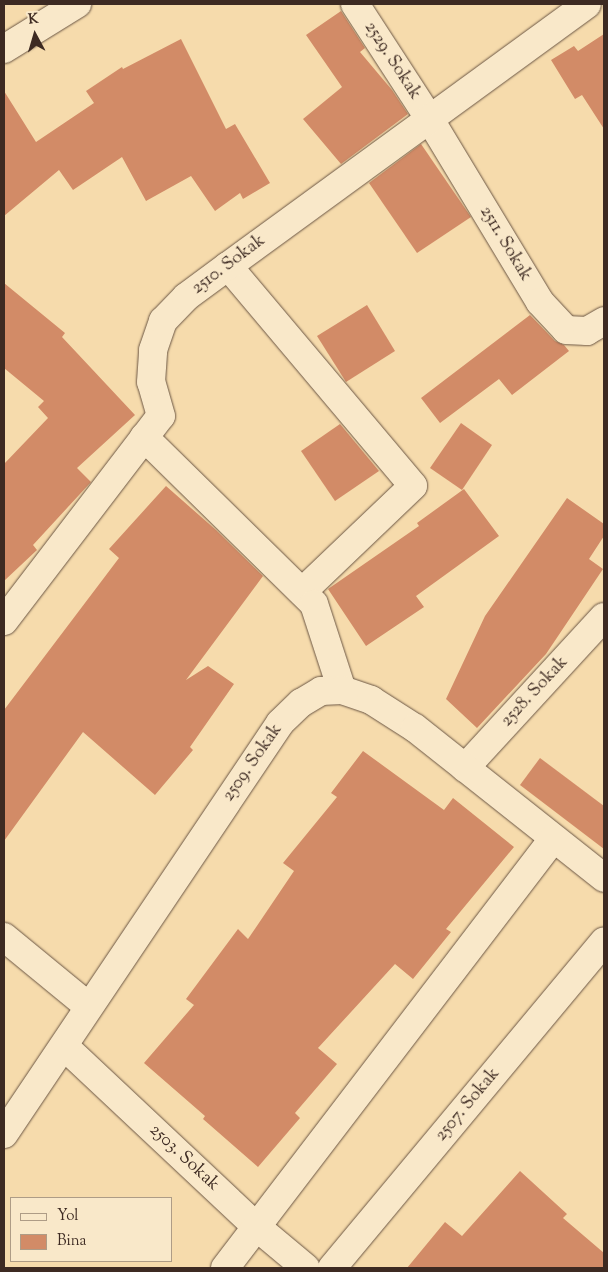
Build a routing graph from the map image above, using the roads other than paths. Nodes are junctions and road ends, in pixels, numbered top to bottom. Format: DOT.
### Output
graph roads {
  1 [pos="77,4"];
  2 [pos="355,4"];
  3 [pos="587,4"];
  4 [pos="4,49"];
  5 [pos="429,118"];
  6 [pos="228,266"];
  7 [pos="604,321"];
  8 [pos="144,436"];
  9 [pos="302,592"];
  10 [pos="604,617"];
  11 [pos="4,621"];
  12 [pos="342,690"];
  13 [pos="465,768"];
  14 [pos="553,839"];
  15 [pos="604,878"];
  16 [pos="4,937"];
  17 [pos="604,942"];
  18 [pos="88,1006"];
  19 [pos="64,1046"];
  20 [pos="4,1134"];
  21 [pos="258,1228"];
  22 [pos="225,1268"];
  23 [pos="306,1268"];
  24 [pos="332,1268"];
  1 -- 4 [label="street"];
  2 -- 5 [label="street, 2529. Sokak"];
  3 -- 5 [label="street, 2510. Sokak"];
  5 -- 6 [label="street, 2510. Sokak"];
  5 -- 7 [label="street, 2511. Sokak"];
  6 -- 8 [label="street, 2510. Sokak"];
  6 -- 9 [label="street"];
  8 -- 9 [label="street"];
  8 -- 11 [label="street, 2510. Sokak"];
  9 -- 12 [label="street"];
  10 -- 13 [label="street, 2528. Sokak"];
  12 -- 13 [label="street, 2509. Sokak"];
  12 -- 18 [label="street, 2509. Sokak"];
  13 -- 14 [label="street, 2509. Sokak"];
  14 -- 15 [label="street, 2509. Sokak"];
  14 -- 21 [label="street"];
  16 -- 18 [label="street"];
  17 -- 24 [label="street, 2507. Sokak"];
  18 -- 19 [label="street, 2509. Sokak"];
  19 -- 20 [label="street, 2509. Sokak"];
  19 -- 21 [label="street, 2503. Sokak"];
  21 -- 22 [label="street"];
  21 -- 23 [label="street, 2503. Sokak"];
}
